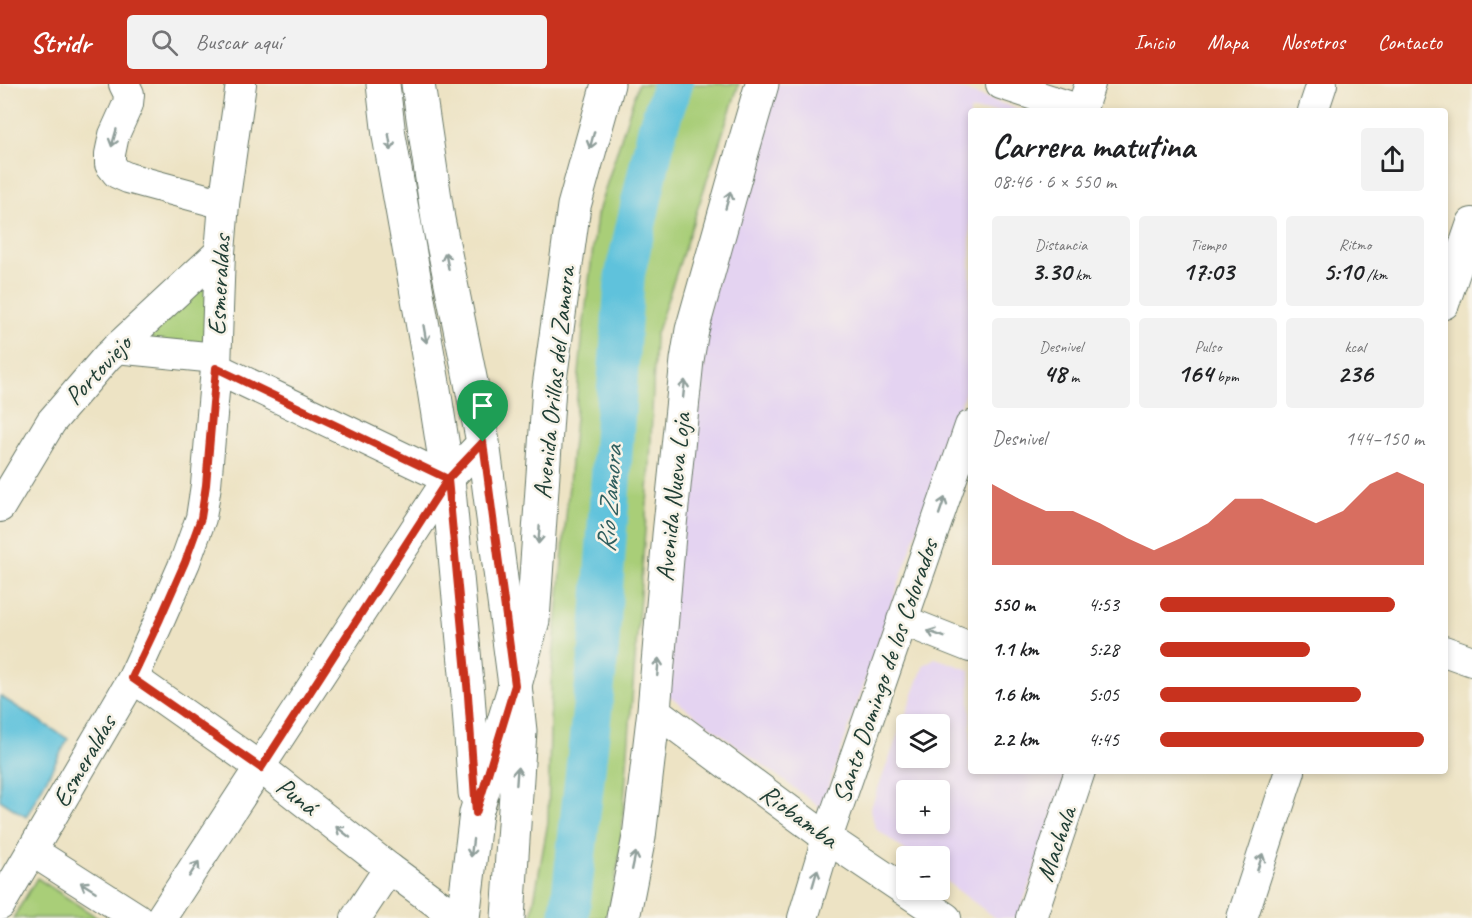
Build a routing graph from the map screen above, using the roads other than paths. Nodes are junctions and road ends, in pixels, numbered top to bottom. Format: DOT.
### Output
graph roads {
  1 [pos="124,84"];
  2 [pos="242,84"];
  3 [pos="383,84"];
  4 [pos="418,84"];
  5 [pos="608,84"];
  6 [pos="762,84"];
  7 [pos="1001,84"];
  8 [pos="1090,84"];
  9 [pos="1322,84"];
  10 [pos="1073,108"];
  11 [pos="1083,108"];
  12 [pos="1314,108"];
  13 [pos="224,204"];
  14 [pos="1463,237"];
  15 [pos="220,252"];
  16 [pos="1448,290"];
  17 [pos="116,348"];
  18 [pos="216,363"];
  19 [pos="968,432"];
  20 [pos="483,442"];
  21 [pos="448,479"];
  22 [pos="0,507"];
  23 [pos="902,620"];
  24 [pos="968,646"];
  25 [pos="1448,652"];
  26 [pos="1472,661"];
  27 [pos="132,678"];
  28 [pos="515,685"];
  29 [pos="654,710"];
  30 [pos="261,768"];
  31 [pos="1079,774"];
  32 [pos="1289,774"];
  33 [pos="476,813"];
  34 [pos="827,837"];
  35 [pos="32,851"];
  36 [pos="389,868"];
  37 [pos="0,905"];
  38 [pos="137,918"];
  39 [pos="161,918"];
  40 [pos="356,918"];
  41 [pos="458,918"];
  42 [pos="464,918"];
  43 [pos="508,918"];
  44 [pos="623,918"];
  45 [pos="803,918"];
  46 [pos="946,918"];
  47 [pos="1031,918"];
  48 [pos="1242,918"];
  1 -- 13 [label="street, one-way"];
  2 -- 13 [label="street, Esmeraldas"];
  3 -- 21 [label="main road, one-way"];
  20 -- 4 [label="main road, one-way"];
  5 -- 28 [label="main road, Avenida Orillas del Zamora, one-way"];
  29 -- 6 [label="main road, Avenida Nueva Loja, one-way"];
  7 -- 10 [label="street"];
  8 -- 11 [label="street"];
  9 -- 12 [label="street"];
  13 -- 15 [label="street, Esmeraldas"];
  14 -- 16 [label="street"];
  15 -- 17 [label="street, Portoviejo"];
  15 -- 18 [label="street, Esmeraldas"];
  17 -- 18 [label="street"];
  17 -- 22 [label="street, Portoviejo"];
  18 -- 21 [label="street"];
  18 -- 27 [label="street, Esmeraldas"];
  23 -- 19 [label="street, Santo Domingo de los Colorados, one-way"];
  20 -- 21 [label="street"];
  20 -- 28 [label="main road"];
  21 -- 30 [label="street"];
  21 -- 33 [label="main road"];
  24 -- 23 [label="street, one-way"];
  23 -- 34 [label="street, Santo Domingo de los Colorados"];
  25 -- 26 [label="street"];
  27 -- 30 [label="street, Puná"];
  27 -- 35 [label="street, Esmeraldas"];
  28 -- 33 [label="main road, Avenida Orillas del Zamora"];
  43 -- 28 [label="main road, Avenida Orillas del Zamora, one-way"];
  29 -- 34 [label="street, Riobamba"];
  44 -- 29 [label="main road, Avenida Nueva Loja, one-way"];
  36 -- 30 [label="street, Puná, one-way"];
  39 -- 30 [label="street, one-way"];
  31 -- 47 [label="street, Machala"];
  48 -- 32 [label="street, one-way"];
  33 -- 42 [label="main road, Avenida Orillas del Zamora, one-way"];
  45 -- 34 [label="street, Santo Domingo de los Colorados, one-way"];
  34 -- 46 [label="street, Riobamba"];
  35 -- 37 [label="street, Esmeraldas"];
  38 -- 35 [label="street, one-way"];
  36 -- 40 [label="street"];
  36 -- 41 [label="street, Puná"];
}
